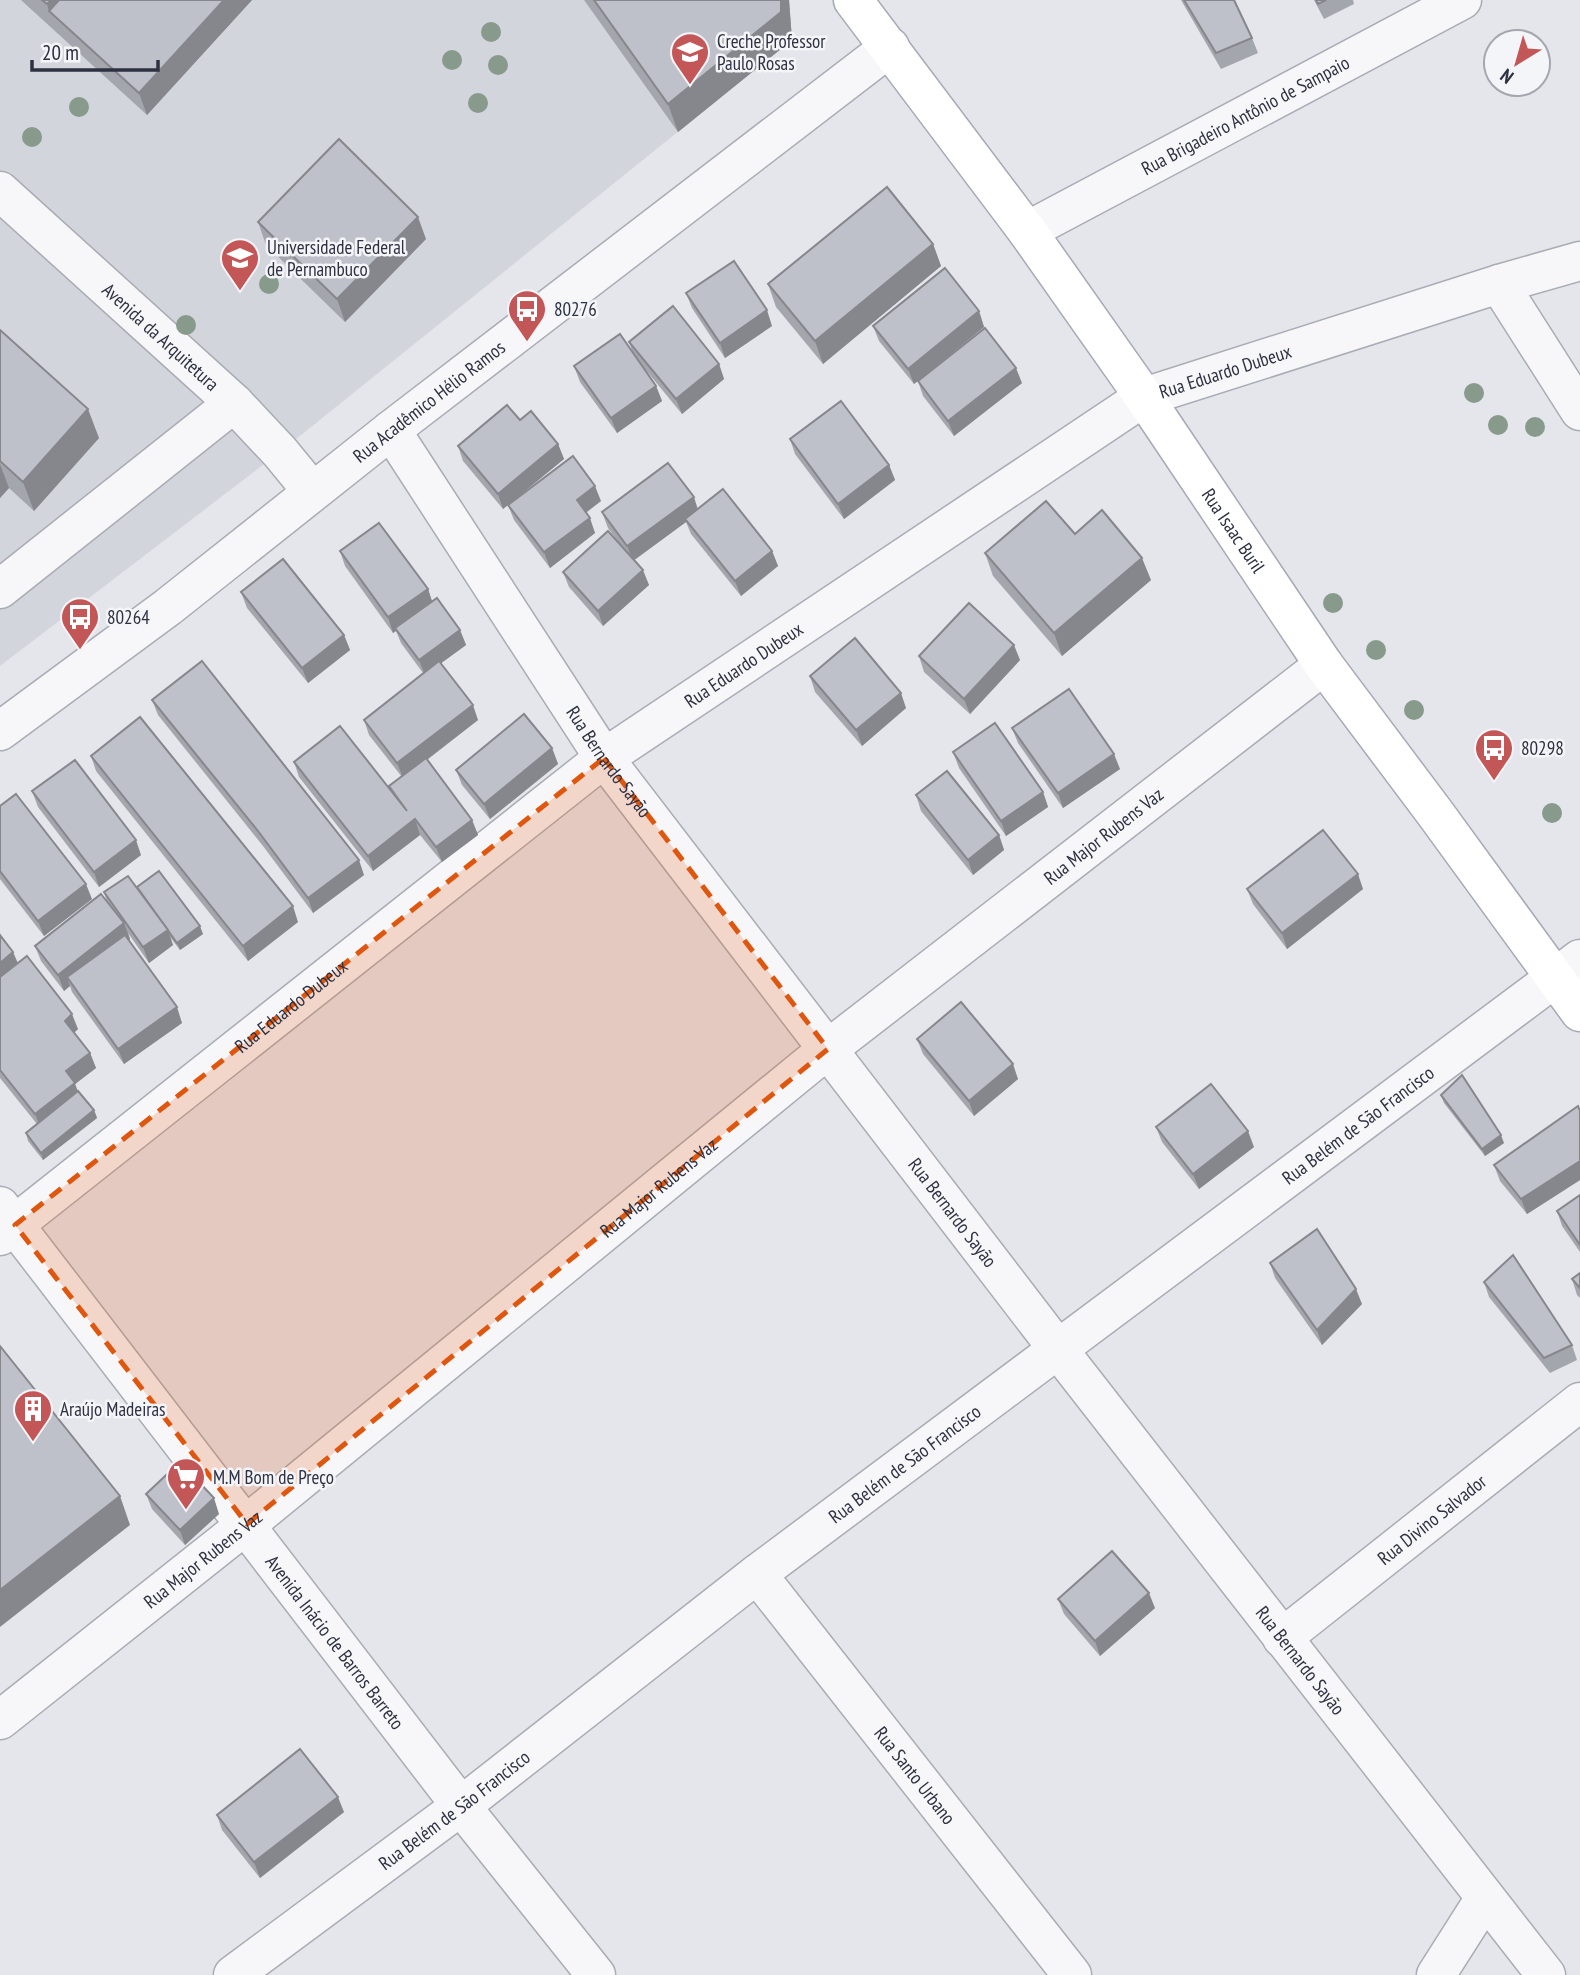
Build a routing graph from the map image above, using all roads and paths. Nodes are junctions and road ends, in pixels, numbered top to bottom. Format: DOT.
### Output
graph roads {
  1 [pos="853,0"];
  2 [pos="1462,0"];
  3 [pos="890,47"];
  4 [pos="0,191"];
  5 [pos="1027,231"];
  6 [pos="1580,261"];
  7 [pos="1499,284"];
  8 [pos="1143,397"];
  9 [pos="233,403"];
  10 [pos="1580,411"];
  11 [pos="391,430"];
  12 [pos="312,491"];
  13 [pos="0,589"];
  14 [pos="1324,665"];
  15 [pos="0,730"];
  16 [pos="604,758"];
  17 [pos="1567,969"];
  18 [pos="1580,1012"];
  19 [pos="828,1049"];
  20 [pos="5,1222"];
  21 [pos="1057,1348"];
  22 [pos="1580,1402"];
  23 [pos="247,1524"];
  24 [pos="757,1574"];
  25 [pos="1282,1638"];
  26 [pos="0,1720"];
  27 [pos="461,1806"];
  28 [pos="1485,1898"];
  29 [pos="233,1975"];
  30 [pos="596,1975"];
  31 [pos="1072,1975"];
  32 [pos="1436,1975"];
  33 [pos="1546,1975"];
  1 -- 3 [label="main road, Rua Isaac Buril"];
  2 -- 5 [label="street, Rua Brigadeiro Antônio de Sampaio"];
  3 -- 5 [label="main road, Rua Isaac Buril"];
  3 -- 11 [label="street, Rua Acadêmico Hélio Ramos"];
  4 -- 9 [label="street, Avenida da Arquitetura"];
  5 -- 8 [label="main road, Rua Isaac Buril"];
  6 -- 7 [label="street, Rua Eduardo Dubeux"];
  7 -- 8 [label="street, Rua Eduardo Dubeux"];
  7 -- 10 [label="street"];
  8 -- 14 [label="main road, Rua Isaac Buril"];
  8 -- 16 [label="street, Rua Eduardo Dubeux"];
  9 -- 12 [label="street, Avenida da Arquitetura"];
  9 -- 13 [label="street"];
  11 -- 12 [label="street, Rua Acadêmico Hélio Ramos"];
  11 -- 16 [label="street, Rua Bernardo Sayão"];
  12 -- 15 [label="street, Rua Acadêmico Hélio Ramos"];
  14 -- 17 [label="main road, Rua Isaac Buril"];
  14 -- 19 [label="street, Rua Major Rubens Vaz"];
  16 -- 19 [label="street, Rua Bernardo Sayão"];
  16 -- 20 [label="street, Rua Eduardo Dubeux"];
  17 -- 18 [label="main road, Rua Isaac Buril"];
  17 -- 21 [label="street, Rua Belém de São Francisco"];
  19 -- 21 [label="street, Rua Bernardo Sayão"];
  19 -- 23 [label="street, Rua Major Rubens Vaz"];
  20 -- 23 [label="street, Avenida Inácio de Barros Barreto"];
  21 -- 24 [label="street, Rua Belém de São Francisco"];
  21 -- 25 [label="street, Rua Bernardo Sayão"];
  22 -- 25 [label="street, Rua Divino Salvador"];
  23 -- 26 [label="street, Rua Major Rubens Vaz"];
  23 -- 27 [label="street, Avenida Inácio de Barros Barreto"];
  24 -- 27 [label="street, Rua Belém de São Francisco"];
  24 -- 31 [label="street, Rua Santo Urbano"];
  25 -- 28 [label="street, Rua Bernardo Sayão"];
  27 -- 29 [label="street, Rua Belém de São Francisco"];
  27 -- 30 [label="street, Avenida Inácio de Barros Barreto"];
  28 -- 32 [label="street"];
  28 -- 33 [label="street, Rua Bernardo Sayão"];
}
